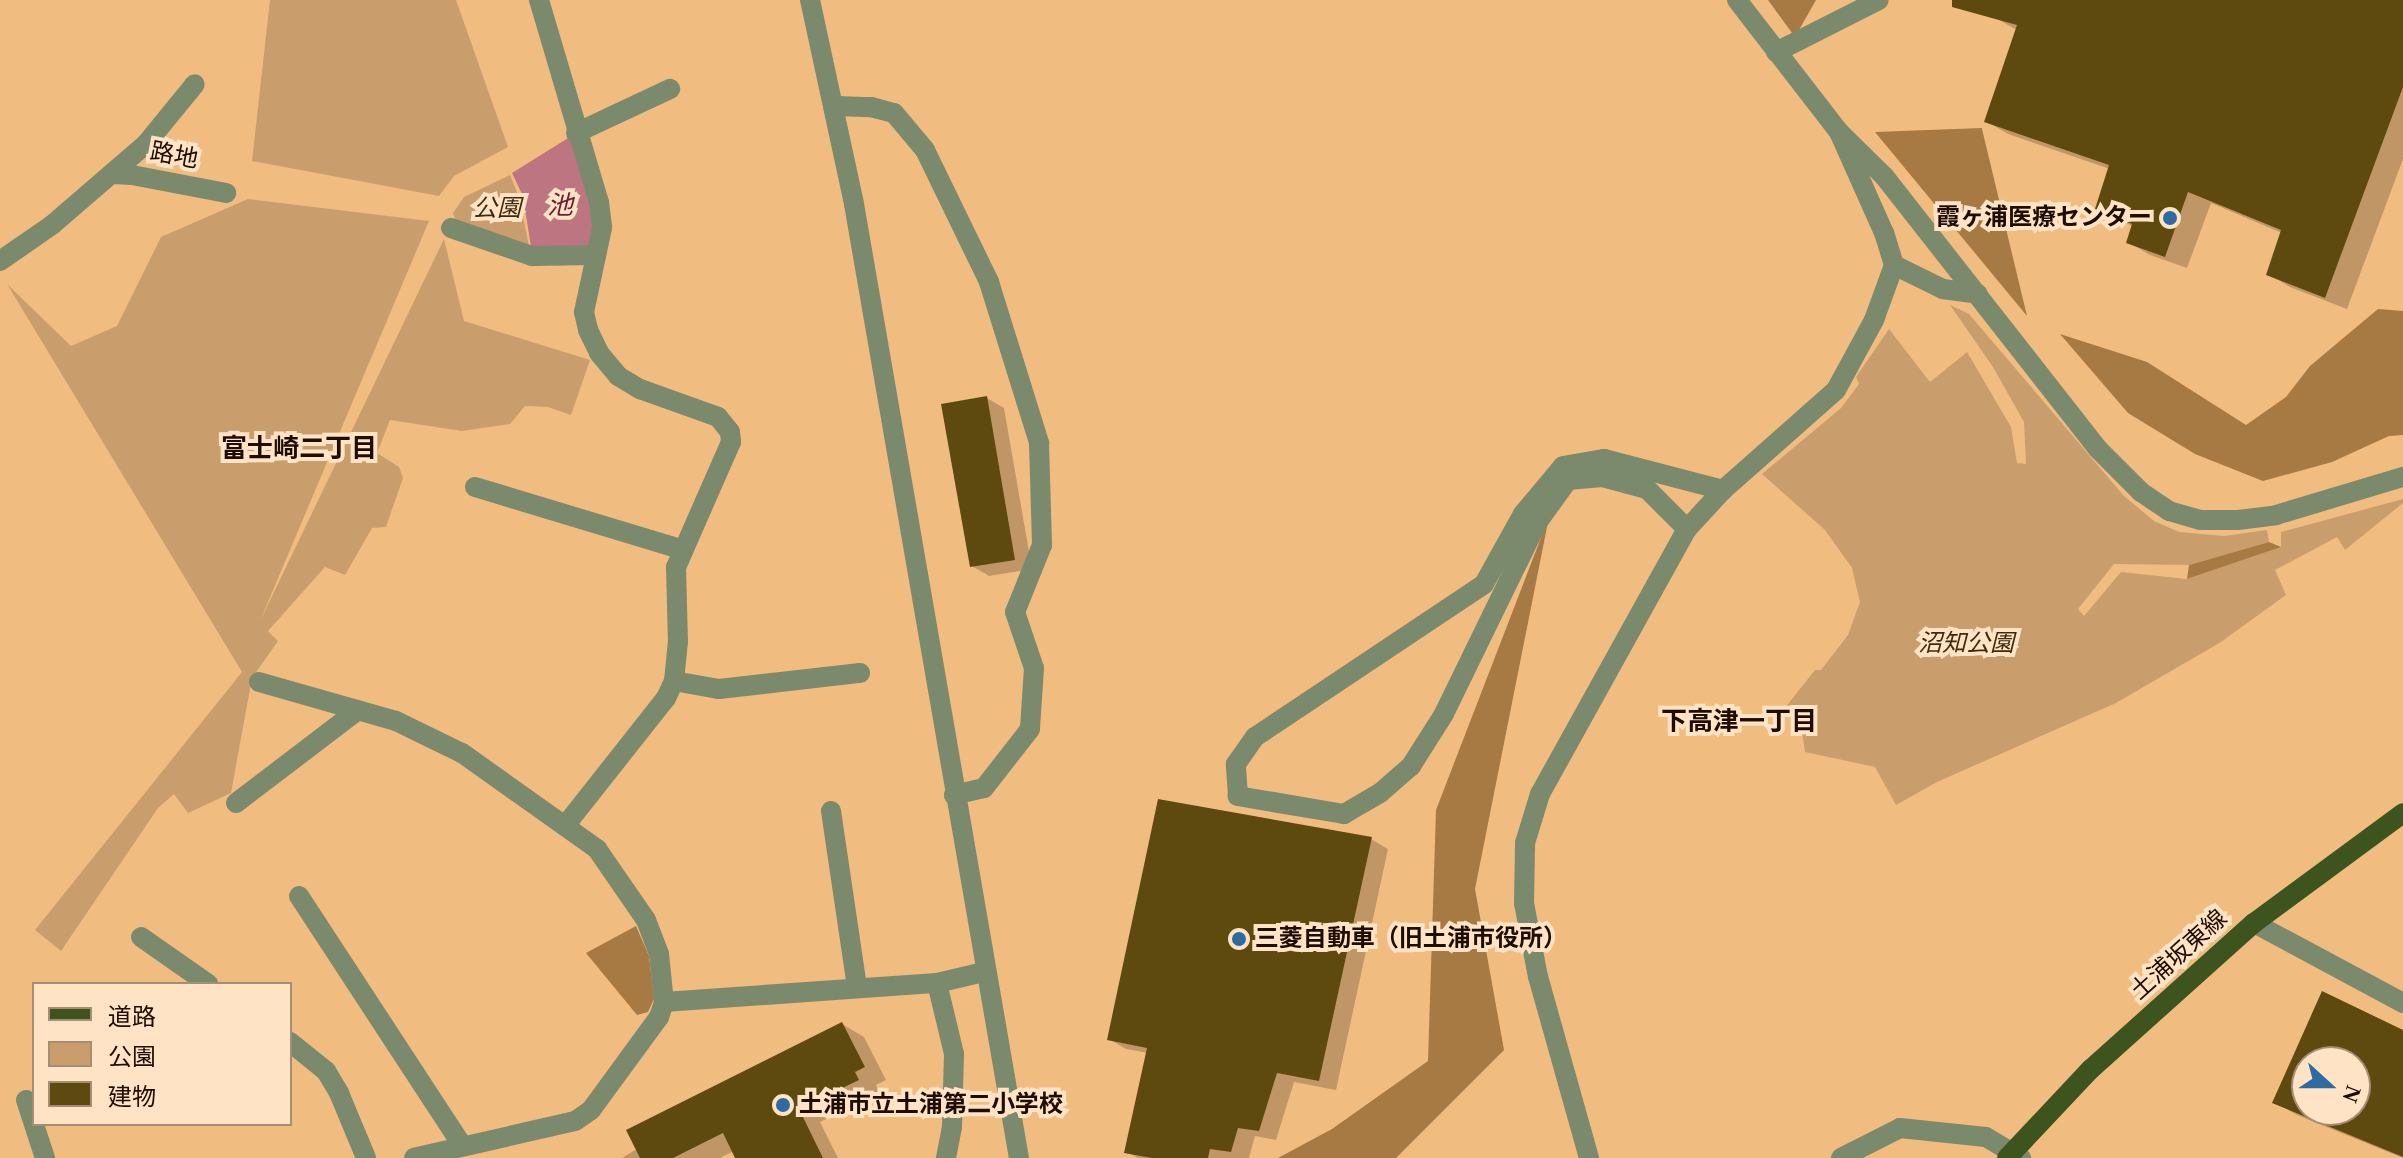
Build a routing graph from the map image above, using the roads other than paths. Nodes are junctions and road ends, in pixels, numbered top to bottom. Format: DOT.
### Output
graph roads {
  1 [pos="539,0"];
  2 [pos="810,0"];
  3 [pos="1737,0"];
  4 [pos="1879,0"];
  5 [pos="1776,52"];
  6 [pos="195,84"];
  7 [pos="670,89"];
  8 [pos="836,106"];
  9 [pos="1839,132"];
  10 [pos="576,133"];
  11 [pos="112,174"];
  12 [pos="226,193"];
  13 [pos="451,228"];
  14 [pos="596,255"];
  15 [pos="0,261"];
  16 [pos="1894,265"];
  17 [pos="1978,294"];
  18 [pos="2403,477"];
  19 [pos="475,487"];
  20 [pos="1723,490"];
  21 [pos="1687,529"];
  22 [pos="681,549"];
  23 [pos="860,673"];
  24 [pos="674,681"];
  25 [pos="259,682"];
  26 [pos="358,710"];
  27 [pos="954,795"];
  28 [pos="236,803"];
  29 [pos="831,811"];
  30 [pos="2403,813"];
  31 [pos="565,826"];
  32 [pos="299,896"];
  33 [pos="2254,923"];
  34 [pos="141,937"];
  35 [pos="984,972"];
  36 [pos="205,982"];
  37 [pos="937,983"];
  38 [pos="857,988"];
  39 [pos="664,1002"];
  40 [pos="2403,1003"];
  41 [pos="292,1044"];
  42 [pos="26,1100"];
  43 [pos="32,1118"];
  44 [pos="35,1126"];
  45 [pos="462,1145"];
  46 [pos="2013,1156"];
  47 [pos="45,1158"];
  48 [pos="366,1158"];
  49 [pos="414,1158"];
  50 [pos="946,1158"];
  51 [pos="1019,1158"];
  52 [pos="1589,1158"];
  53 [pos="1841,1158"];
  1 -- 10 [label="street"];
  2 -- 8 [label="street"];
  3 -- 5 [label="street"];
  4 -- 5 [label="street"];
  5 -- 9 [label="street"];
  6 -- 11 [label="street"];
  7 -- 10 [label="street"];
  8 -- 27 [label="street"];
  8 -- 27 [label="street"];
  9 -- 16 [label="street"];
  9 -- 17 [label="street"];
  10 -- 14 [label="street"];
  11 -- 12 [label="street, 路地"];
  11 -- 15 [label="street"];
  13 -- 14 [label="street"];
  14 -- 22 [label="street"];
  16 -- 17 [label="street"];
  16 -- 20 [label="street"];
  17 -- 18 [label="street"];
  19 -- 22 [label="street"];
  20 -- 21 [label="street"];
  20 -- 21 [label="street"];
  21 -- 52 [label="street"];
  22 -- 24 [label="street"];
  23 -- 24 [label="street"];
  24 -- 31 [label="street"];
  25 -- 26 [label="street"];
  26 -- 28 [label="street"];
  26 -- 31 [label="street"];
  27 -- 35 [label="street"];
  29 -- 38 [label="street"];
  30 -- 33 [label="main road, 土浦坂東線"];
  31 -- 39 [label="street"];
  32 -- 45 [label="street"];
  33 -- 40 [label="street"];
  33 -- 46 [label="main road, 土浦坂東線"];
  34 -- 36 [label="street"];
  35 -- 37 [label="street"];
  35 -- 51 [label="street"];
  37 -- 38 [label="street"];
  37 -- 50 [label="street"];
  38 -- 39 [label="street"];
  39 -- 45 [label="street"];
  41 -- 48 [label="street"];
  42 -- 43 [label="street"];
  44 -- 47 [label="street"];
  45 -- 49 [label="street"];
  46 -- 53 [label="street"];
}
